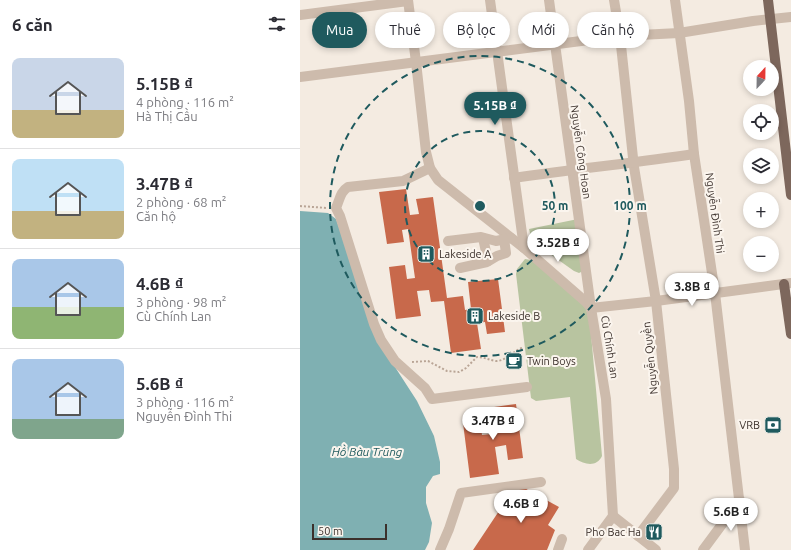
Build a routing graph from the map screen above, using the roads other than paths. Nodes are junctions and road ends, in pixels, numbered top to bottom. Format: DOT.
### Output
graph roads {
  1 [pos="408,0"];
  2 [pos="490,0"];
  3 [pos="549,0"];
  4 [pos="614,0"];
  5 [pos="675,0"];
  6 [pos="768,0"];
  7 [pos="551,12"];
  8 [pos="616,12"];
  9 [pos="300,15"];
  10 [pos="791,17"];
  11 [pos="770,20"];
  12 [pos="679,33"];
  13 [pos="649,35"];
  14 [pos="526,48"];
  15 [pos="556,48"];
  16 [pos="621,48"];
  17 [pos="496,52"];
  18 [pos="416,62"];
  19 [pos="300,77"];
  20 [pos="694,154"];
  21 [pos="633,163"];
  22 [pos="430,168"];
  23 [pos="571,169"];
  24 [pos="514,178"];
  25 [pos="791,195"];
  26 [pos="483,238"];
  27 [pos="508,239"];
  28 [pos="448,241"];
  29 [pos="524,248"];
  30 [pos="488,261"];
  31 [pos="460,268"];
  32 [pos="788,283"];
  33 [pos="715,293"];
  34 [pos="656,301"];
  35 [pos="591,308"];
  36 [pos="791,334"];
  37 [pos="527,386"];
  38 [pos="541,482"];
  39 [pos="740,500"];
  40 [pos="613,516"];
  41 [pos="638,536"];
  42 [pos="562,539"];
  43 [pos="440,550"];
  44 [pos="559,550"];
  45 [pos="588,550"];
  46 [pos="656,550"];
  47 [pos="703,550"];
  48 [pos="745,550"];
  1 -- 9 [label="street"];
  1 -- 18 [label="street, Cù Chính Lan"];
  2 -- 17 [label="street"];
  3 -- 7 [label="street, Nguyễn Công Hoan"];
  4 -- 8 [label="street, Nguyễn Quyền"];
  5 -- 12 [label="street, Nguyễn Đình Thi"];
  6 -- 11 [label="main road"];
  10 -- 11 [label="street"];
  11 -- 12 [label="street"];
  11 -- 25 [label="main road"];
  12 -- 13 [label="street"];
  12 -- 20 [label="street, Nguyễn Đình Thi"];
  14 -- 17 [label="street"];
  15 -- 23 [label="street, Nguyễn Công Hoan"];
  16 -- 21 [label="street, Nguyễn Quyền"];
  17 -- 18 [label="street"];
  17 -- 24 [label="street"];
  18 -- 19 [label="street"];
  18 -- 22 [label="street, Cù Chính Lan"];
  20 -- 21 [label="street"];
  20 -- 33 [label="street, Nguyễn Đình Thi"];
  21 -- 23 [label="street"];
  21 -- 34 [label="street, Nguyễn Quyền"];
  22 -- 27 [label="street, Cù Chính Lan"];
  22 -- 37 [label="street"];
  23 -- 24 [label="street"];
  23 -- 35 [label="street, Nguyễn Công Hoan"];
  24 -- 29 [label="street"];
  26 -- 27 [label="street"];
  26 -- 28 [label="street"];
  26 -- 30 [label="street"];
  27 -- 29 [label="street, Cù Chính Lan"];
  27 -- 30 [label="street"];
  29 -- 35 [label="street, Cù Chính Lan"];
  30 -- 31 [label="street"];
  32 -- 33 [label="street"];
  32 -- 36 [label="main road"];
  33 -- 34 [label="street"];
  33 -- 39 [label="street, Nguyễn Đình Thi"];
  34 -- 35 [label="street"];
  34 -- 41 [label="street, Nguyễn Quyền"];
  35 -- 40 [label="street, Cù Chính Lan"];
  38 -- 43 [label="street"];
  39 -- 47 [label="street"];
  39 -- 48 [label="street, Nguyễn Đình Thi"];
  40 -- 41 [label="street"];
  40 -- 45 [label="street"];
  41 -- 46 [label="street"];
  42 -- 44 [label="street"];
}
